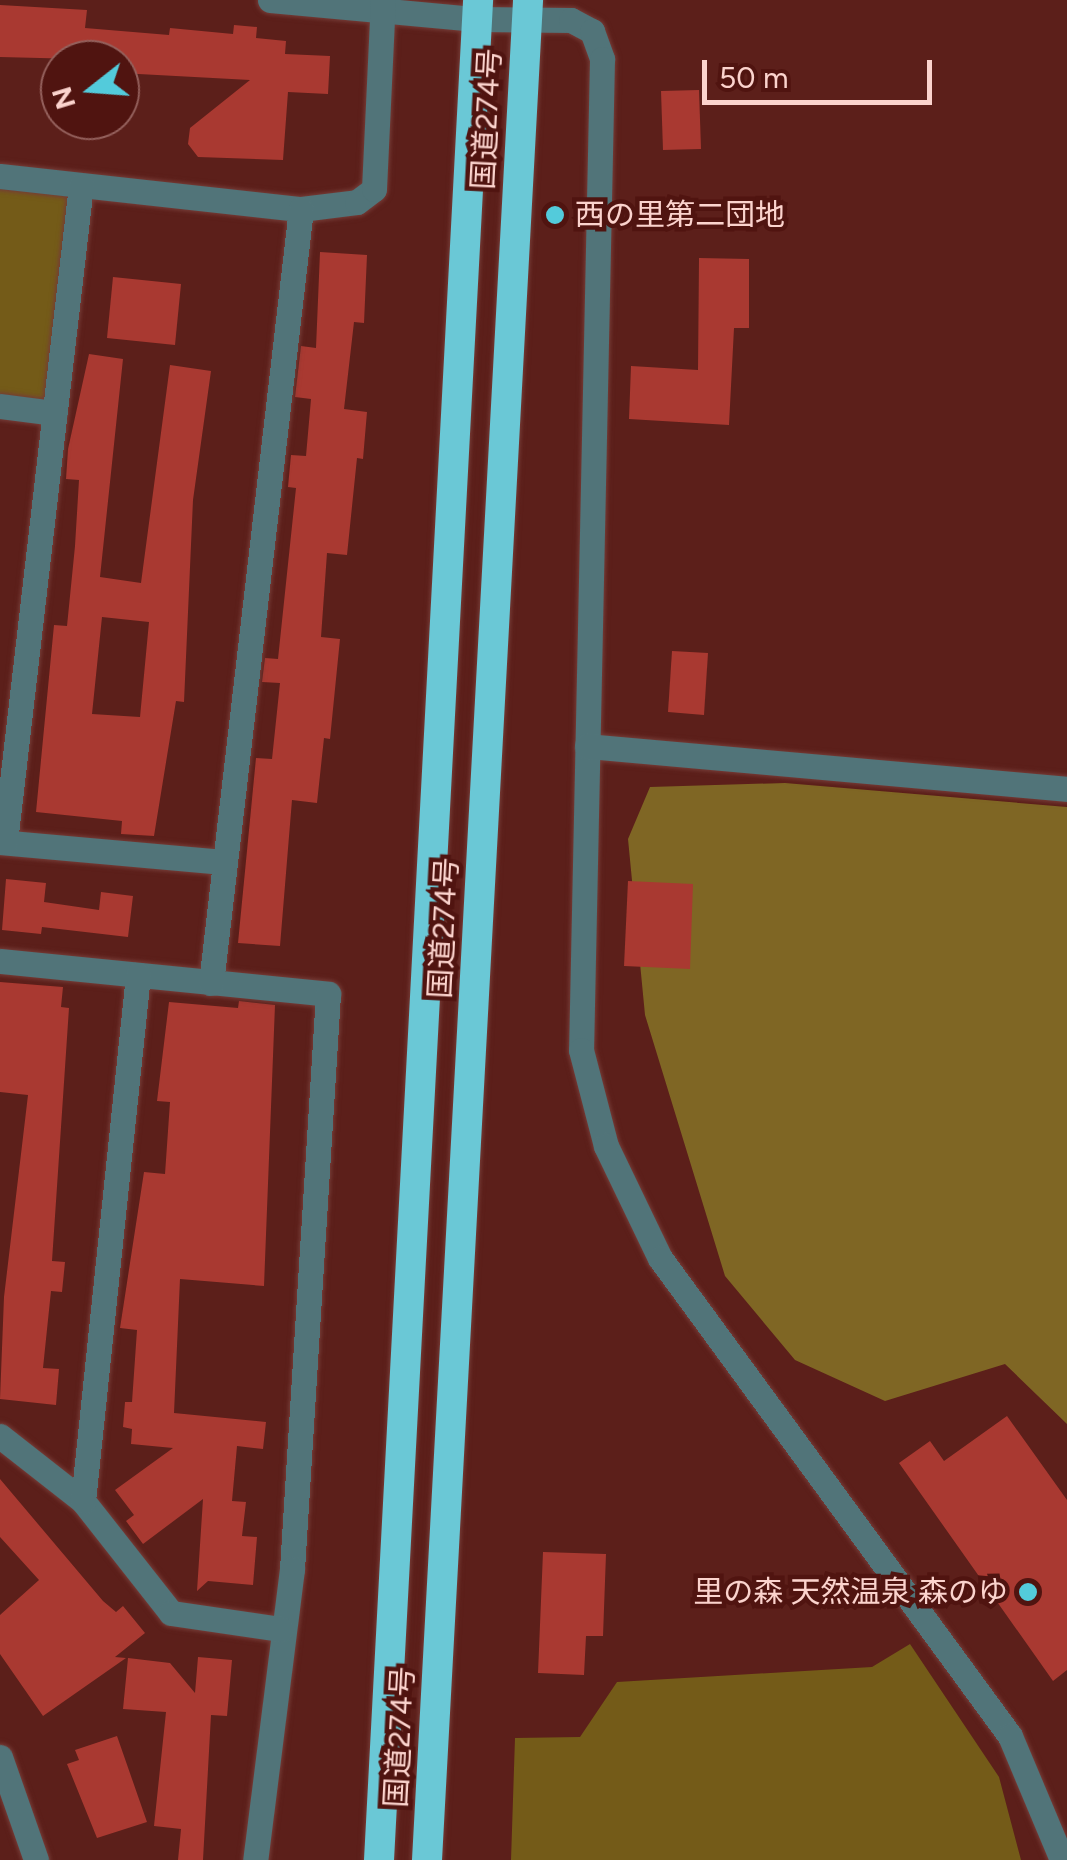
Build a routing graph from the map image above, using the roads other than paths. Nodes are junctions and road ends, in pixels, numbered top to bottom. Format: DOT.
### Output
graph roads {
  1 [pos="270,0"];
  2 [pos="382,6"];
  3 [pos="477,9"];
  4 [pos="527,10"];
  5 [pos="0,176"];
  6 [pos="81,185"];
  7 [pos="301,209"];
  8 [pos="0,406"];
  9 [pos="55,413"];
  10 [pos="587,746"];
  11 [pos="1067,789"];
  12 [pos="2,842"];
  13 [pos="222,862"];
  14 [pos="0,961"];
  15 [pos="138,975"];
  16 [pos="211,983"];
  17 [pos="0,1436"];
  18 [pos="83,1501"];
  19 [pos="281,1629"];
  20 [pos="0,1758"];
  21 [pos="36,1860"];
  22 [pos="255,1860"];
  23 [pos="380,1860"];
  24 [pos="427,1860"];
  25 [pos="1062,1860"];
  1 -- 2 [label="street"];
  2 -- 3 [label="street"];
  2 -- 7 [label="street"];
  3 -- 4 [label="street"];
  3 -- 23 [label="highway, 国道274号"];
  4 -- 10 [label="street"];
  4 -- 24 [label="highway, 国道274号"];
  5 -- 6 [label="street"];
  6 -- 7 [label="street"];
  6 -- 9 [label="street"];
  7 -- 13 [label="street"];
  8 -- 9 [label="street"];
  9 -- 12 [label="street"];
  10 -- 11 [label="street"];
  10 -- 25 [label="street"];
  12 -- 13 [label="street"];
  13 -- 16 [label="street"];
  14 -- 15 [label="street"];
  15 -- 16 [label="street"];
  15 -- 18 [label="street"];
  16 -- 19 [label="street"];
  17 -- 18 [label="street"];
  18 -- 19 [label="street"];
  19 -- 22 [label="street"];
  20 -- 21 [label="street"];
}
